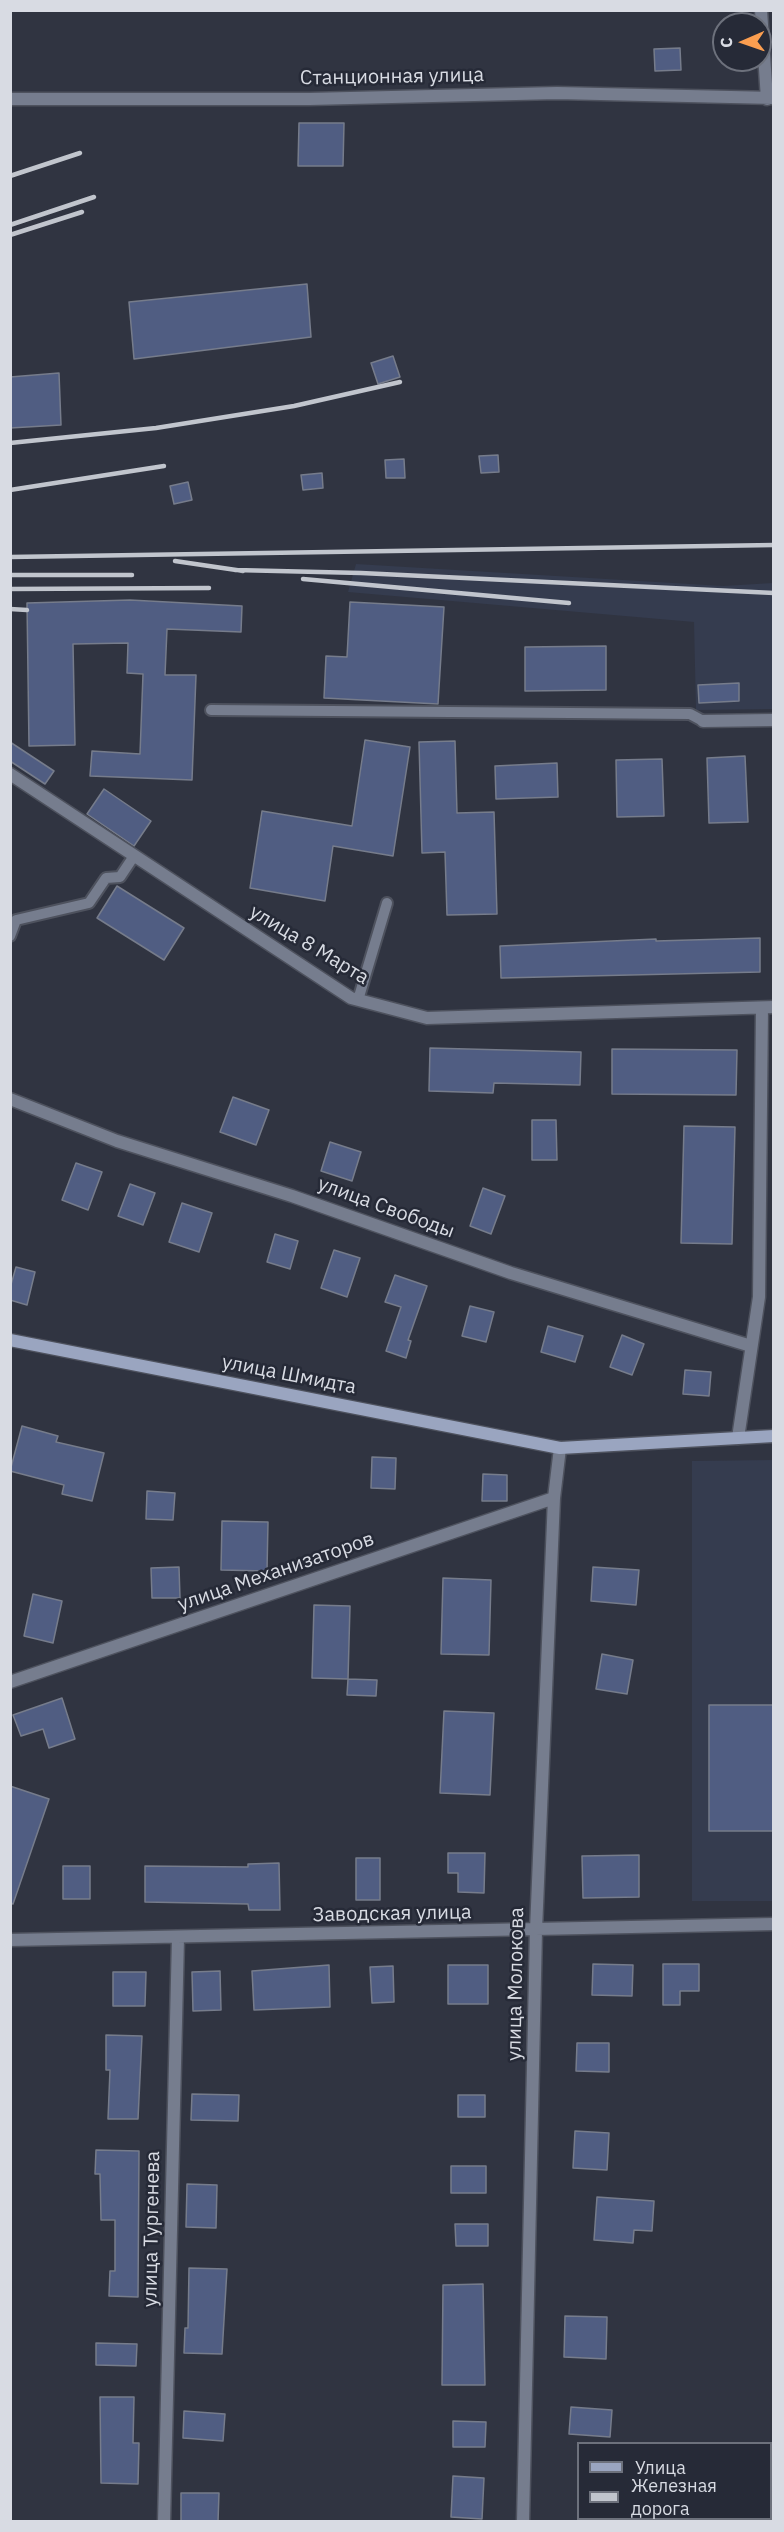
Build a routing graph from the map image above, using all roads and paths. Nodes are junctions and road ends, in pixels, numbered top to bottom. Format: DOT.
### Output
graph roads {
  1 [pos="761,10"];
  2 [pos="771,98"];
  3 [pos="10,99"];
  4 [pos="212,710"];
  5 [pos="774,720"];
  6 [pos="703,721"];
  7 [pos="10,774"];
  8 [pos="134,856"];
  9 [pos="387,903"];
  10 [pos="10,936"];
  11 [pos="358,1000"];
  12 [pos="774,1001"];
  13 [pos="768,1007"];
  14 [pos="10,1099"];
  15 [pos="10,1340"];
  16 [pos="752,1347"];
  17 [pos="774,1436"];
  18 [pos="738,1438"];
  19 [pos="560,1448"];
  20 [pos="554,1498"];
  21 [pos="10,1682"];
  22 [pos="774,1924"];
  23 [pos="536,1930"];
  24 [pos="178,1938"];
  25 [pos="10,1940"];
  26 [pos="164,2522"];
  27 [pos="523,2522"];
  1 -- 2 [label="street"];
  2 -- 3 [label="street, Станционная улица"];
  4 -- 6 [label="lane"];
  5 -- 6 [label="street"];
  7 -- 8 [label="street, улица 8 Марта"];
  8 -- 10 [label="lane"];
  8 -- 11 [label="street, улица 8 Марта"];
  9 -- 11 [label="lane"];
  11 -- 13 [label="street, улица 8 Марта"];
  12 -- 13 [label="lane"];
  13 -- 16 [label="street"];
  14 -- 16 [label="street, улица Свободы"];
  15 -- 19 [label="street, улица Шмидта"];
  16 -- 18 [label="street"];
  17 -- 18 [label="street"];
  18 -- 19 [label="street"];
  19 -- 20 [label="street, улица Молокова"];
  20 -- 21 [label="street, улица Механизаторов"];
  20 -- 23 [label="street, улица Молокова"];
  22 -- 23 [label="street, Заводская улица"];
  23 -- 24 [label="street, Заводская улица"];
  23 -- 27 [label="street, улица Молокова"];
  24 -- 25 [label="street, Заводская улица"];
  24 -- 26 [label="street, улица Тургенева"];
}
